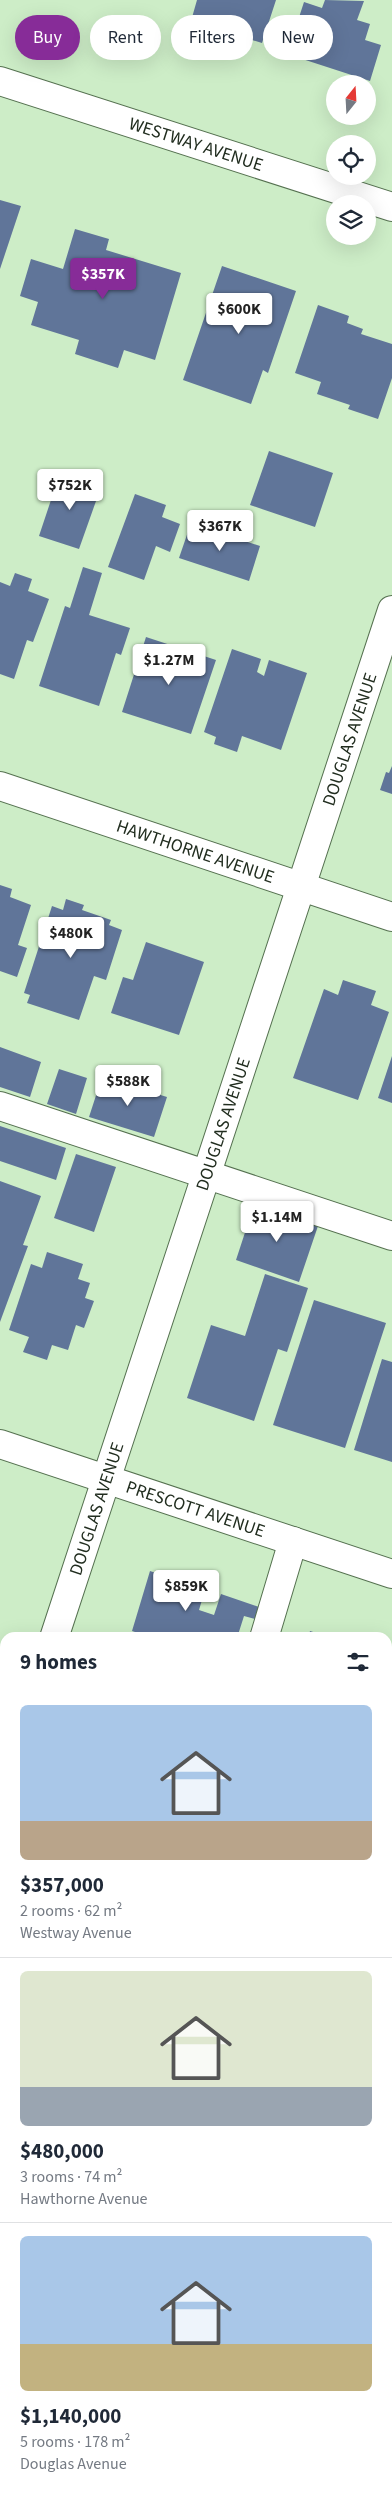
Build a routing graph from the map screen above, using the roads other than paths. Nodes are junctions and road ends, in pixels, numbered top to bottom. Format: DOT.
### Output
graph roads {
  1 [pos="0,81"];
  2 [pos="392,207"];
  3 [pos="392,610"];
  4 [pos="0,786"];
  5 [pos="301,887"];
  6 [pos="392,917"];
  7 [pos="0,1106"];
  8 [pos="207,1174"];
  9 [pos="392,1236"];
  10 [pos="0,1444"];
  11 [pos="106,1480"];
  12 [pos="293,1541"];
  13 [pos="392,1574"];
  14 [pos="56,1632"];
  15 [pos="266,1632"];
  1 -- 2 [label="street, WESTWAY AVENUE"];
  3 -- 5 [label="street, DOUGLAS AVENUE"];
  4 -- 5 [label="street, HAWTHORNE AVENUE"];
  5 -- 6 [label="street, HAWTHORNE AVENUE"];
  5 -- 8 [label="street, DOUGLAS AVENUE"];
  7 -- 8 [label="street"];
  8 -- 9 [label="street"];
  8 -- 11 [label="street, DOUGLAS AVENUE"];
  10 -- 11 [label="street, PRESCOTT AVENUE"];
  11 -- 12 [label="street, PRESCOTT AVENUE"];
  11 -- 14 [label="street, DOUGLAS AVENUE"];
  12 -- 13 [label="street, PRESCOTT AVENUE"];
  12 -- 15 [label="street"];
}
